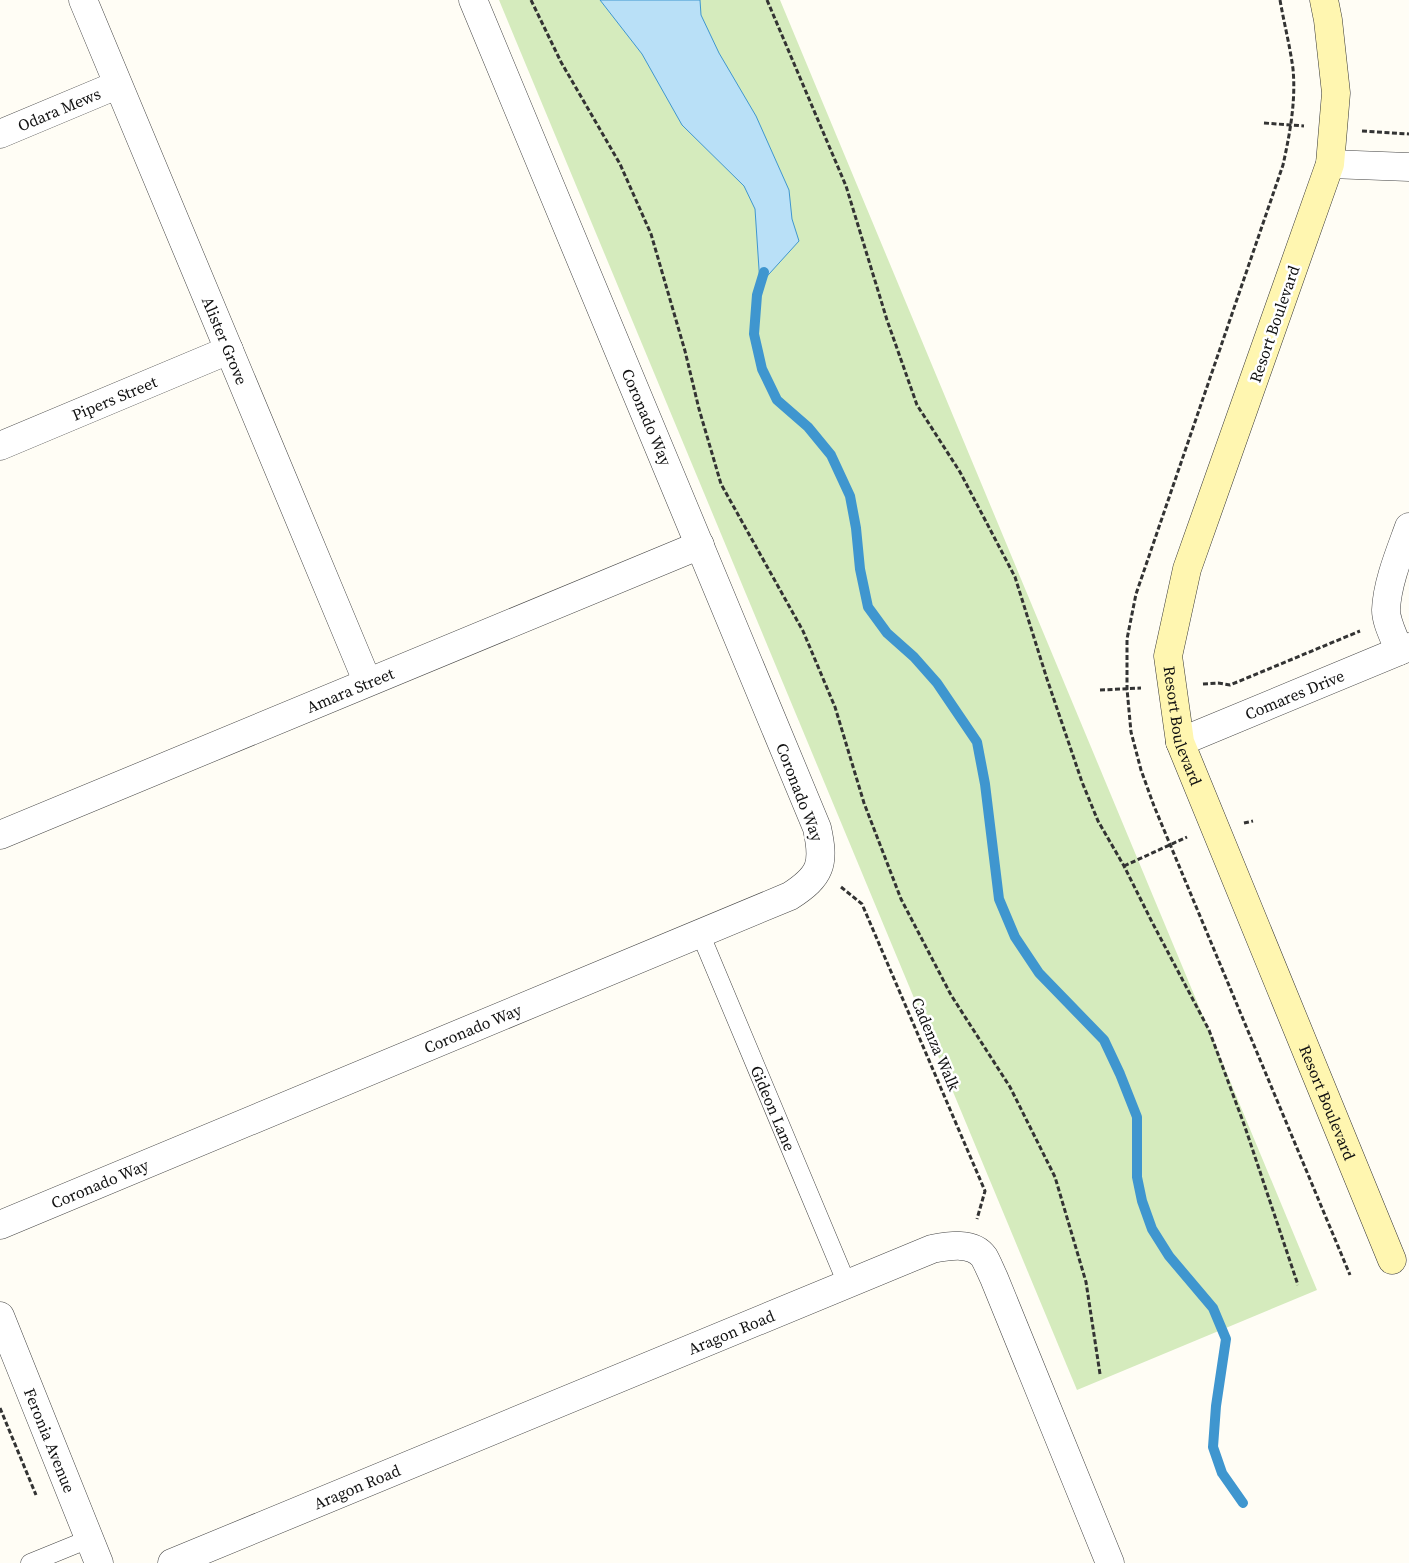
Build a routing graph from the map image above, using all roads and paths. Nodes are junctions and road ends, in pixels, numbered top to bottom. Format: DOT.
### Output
graph roads {
  1 [pos="83,0"];
  2 [pos="473,0"];
  3 [pos="530,0"];
  4 [pos="767,0"];
  5 [pos="1280,0"];
  6 [pos="1324,0"];
  7 [pos="117,85"];
  8 [pos="0,134"];
  9 [pos="1330,164"];
  10 [pos="1409,167"];
  11 [pos="229,350"];
  12 [pos="0,446"];
  13 [pos="1409,527"];
  14 [pos="700,545"];
  15 [pos="1388,620"];
  16 [pos="1404,649"];
  17 [pos="367,681"];
  18 [pos="1172,686"];
  19 [pos="1126,688"];
  20 [pos="1100,690"];
  21 [pos="1180,742"];
  22 [pos="0,835"];
  23 [pos="819,869"];
  24 [pos="700,933"];
  25 [pos="0,1225"];
  26 [pos="968,1247"];
  27 [pos="1392,1260"];
  28 [pos="1350,1275"];
  29 [pos="847,1284"];
  30 [pos="1298,1285"];
  31 [pos="0,1316"];
  32 [pos="1100,1374"];
  33 [pos="0,1408"];
  34 [pos="37,1497"];
  35 [pos="94,1551"];
  36 [pos="30,1563"];
  37 [pos="172,1563"];
  38 [pos="1110,1563"];
  1 -- 7 [label="street, Alister Grove"];
  2 -- 14 [label="street, Coronado Way"];
  3 -- 32 [label="path"];
  4 -- 30 [label="path"];
  5 -- 19 [label="path"];
  6 -- 9 [label="street, Resort Boulevard"];
  7 -- 8 [label="street, Odara Mews"];
  7 -- 11 [label="street, Alister Grove"];
  9 -- 10 [label="street"];
  9 -- 18 [label="street, Resort Boulevard"];
  11 -- 12 [label="street, Pipers Street"];
  11 -- 17 [label="street, Alister Grove"];
  13 -- 15 [label="street"];
  14 -- 17 [label="street, Amara Street"];
  14 -- 23 [label="street, Coronado Way"];
  15 -- 16 [label="street"];
  15 -- 18 [label="path"];
  16 -- 21 [label="street, Comares Drive"];
  17 -- 22 [label="street, Amara Street"];
  18 -- 19 [label="path"];
  18 -- 21 [label="street, Resort Boulevard"];
  19 -- 20 [label="path"];
  19 -- 28 [label="path"];
  21 -- 27 [label="street, Resort Boulevard"];
  23 -- 24 [label="street, Coronado Way"];
  23 -- 26 [label="path, Cadenza Walk"];
  24 -- 25 [label="street, Coronado Way"];
  24 -- 29 [label="lane, Gideon Lane"];
  26 -- 29 [label="street, Aragon Road"];
  26 -- 38 [label="street"];
  29 -- 37 [label="street, Aragon Road"];
  31 -- 35 [label="street, Feronia Avenue"];
  33 -- 34 [label="path"];
  35 -- 36 [label="lane"];
}
